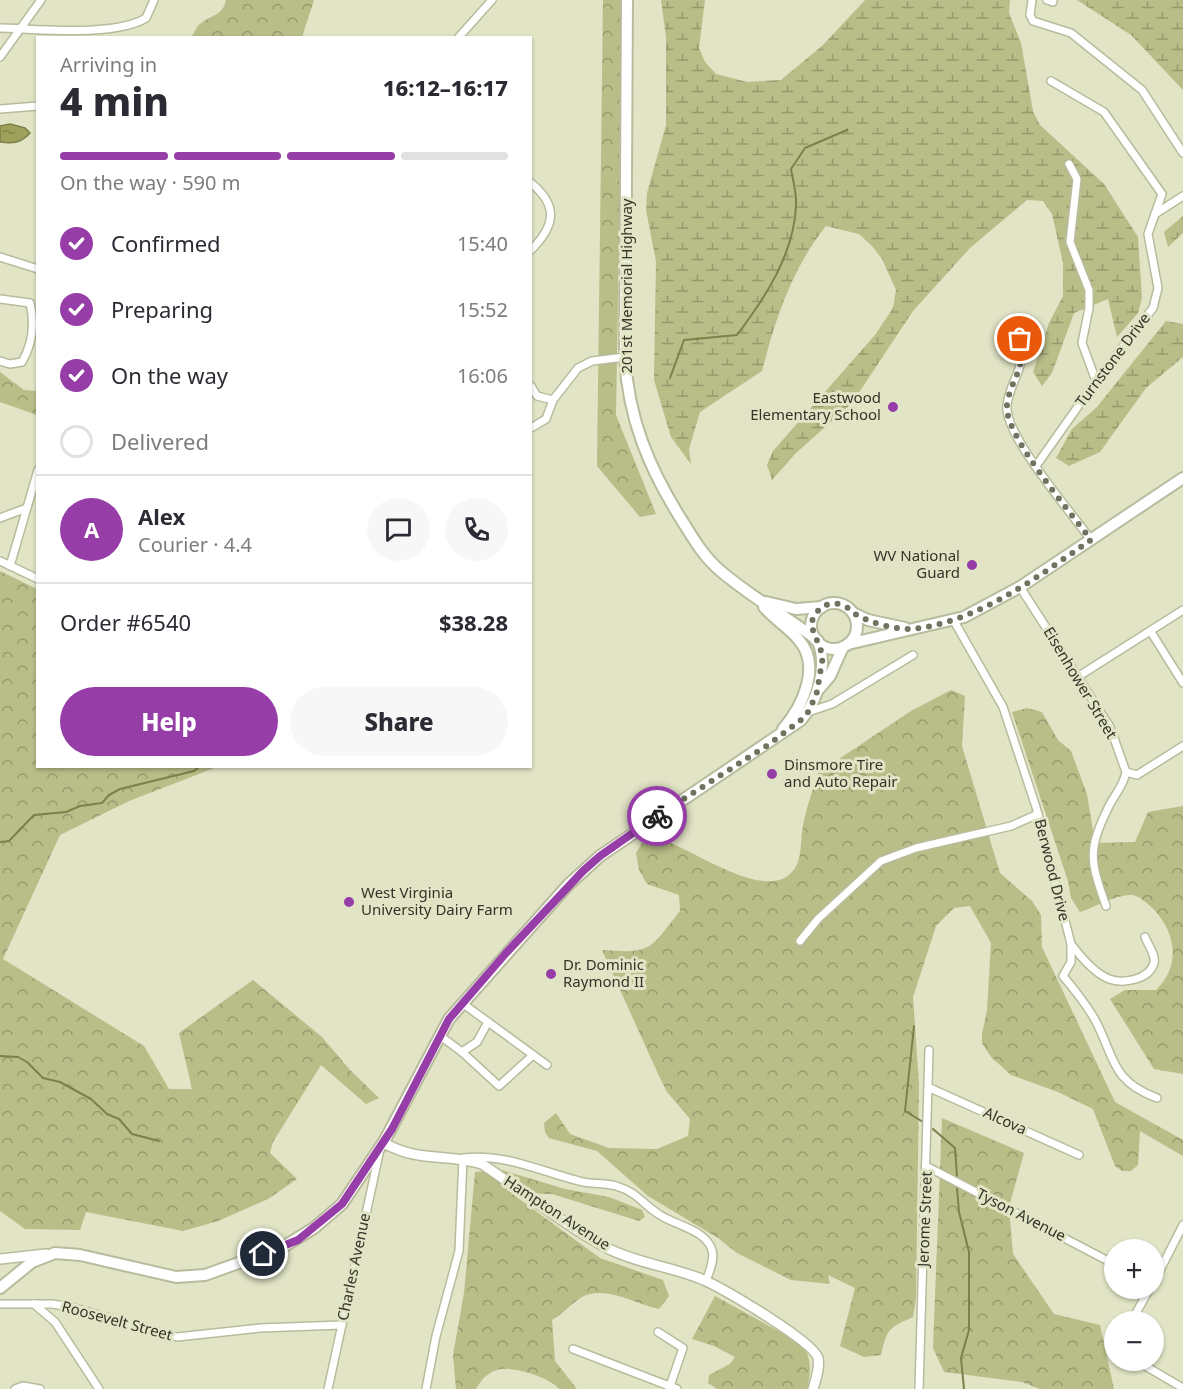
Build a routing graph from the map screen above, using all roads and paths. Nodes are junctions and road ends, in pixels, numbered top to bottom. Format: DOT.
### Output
graph roads {
  1 [pos="41,0"];
  2 [pos="154,0"];
  3 [pos="492,0"];
  4 [pos="627,0"];
  5 [pos="1032,0"];
  6 [pos="0,28"];
  7 [pos="21,29"];
  8 [pos="460,36"];
  9 [pos="0,57"];
  10 [pos="1051,81"];
  11 [pos="36,106"];
  12 [pos="0,109"];
  13 [pos="1183,153"];
  14 [pos="1069,164"];
  15 [pos="532,184"];
  16 [pos="1183,196"];
  17 [pos="1153,215"];
  18 [pos="532,249"];
  19 [pos="0,257"];
  20 [pos="36,268"];
  21 [pos="0,299"];
  22 [pos="1020,339"];
  23 [pos="625,357"];
  24 [pos="0,362"];
  25 [pos="1096,381"];
  26 [pos="532,388"];
  27 [pos="553,400"];
  28 [pos="532,427"];
  29 [pos="1036,466"];
  30 [pos="36,476"];
  31 [pos="1183,478"];
  32 [pos="24,509"];
  33 [pos="0,518"];
  34 [pos="1091,540"];
  35 [pos="0,561"];
  36 [pos="10,566"];
  37 [pos="36,578"];
  38 [pos="1020,587"];
  39 [pos="758,600"];
  40 [pos="822,606"];
  41 [pos="1183,610"];
  42 [pos="853,613"];
  43 [pos="954,621"];
  44 [pos="908,629"];
  45 [pos="1151,632"];
  46 [pos="817,640"];
  47 [pos="845,646"];
  48 [pos="913,655"];
  49 [pos="1079,675"];
  50 [pos="1183,683"];
  51 [pos="817,692"];
  52 [pos="808,712"];
  53 [pos="768,745"];
  54 [pos="1183,746"];
  55 [pos="1126,772"];
  56 [pos="1038,814"];
  57 [pos="1106,906"];
  58 [pos="1145,937"];
  59 [pos="800,941"];
  60 [pos="1071,944"];
  61 [pos="462,1004"];
  62 [pos="488,1022"];
  63 [pos="439,1035"];
  64 [pos="929,1050"];
  65 [pos="462,1052"];
  66 [pos="533,1055"];
  67 [pos="547,1065"];
  68 [pos="930,1088"];
  69 [pos="1157,1098"];
  70 [pos="384,1143"];
  71 [pos="1079,1155"];
  72 [pos="463,1158"];
  73 [pos="926,1166"];
  74 [pos="1183,1225"];
  75 [pos="55,1253"];
  76 [pos="0,1259"];
  77 [pos="1104,1259"];
  78 [pos="1164,1262"];
  79 [pos="706,1281"];
  80 [pos="0,1288"];
  81 [pos="0,1304"];
  82 [pos="33,1304"];
  83 [pos="342,1325"];
  84 [pos="658,1332"];
  85 [pos="573,1349"];
  86 [pos="1153,1371"];
  87 [pos="672,1388"];
  88 [pos="922,1388"];
  89 [pos="1181,1388"];
  90 [pos="15,1389"];
  91 [pos="40,1389"];
  92 [pos="99,1389"];
  93 [pos="328,1389"];
  94 [pos="426,1389"];
  95 [pos="813,1389"];
  1 -- 7 [label="street"];
  2 -- 7 [label="street"];
  3 -- 8 [label="street"];
  4 -- 23 [label="main road, 201st Memorial Highway"];
  5 -- 13 [label="street"];
  6 -- 7 [label="street"];
  7 -- 9 [label="street"];
  10 -- 17 [label="street, Turnstone Drive"];
  11 -- 12 [label="street"];
  14 -- 25 [label="street"];
  15 -- 18 [label="street"];
  16 -- 17 [label="street"];
  17 -- 25 [label="street, Turnstone Drive"];
  19 -- 20 [label="street"];
  21 -- 24 [label="street"];
  22 -- 29 [label="street"];
  23 -- 27 [label="street"];
  23 -- 39 [label="main road, 201st Memorial Highway"];
  25 -- 29 [label="street, Turnstone Drive"];
  26 -- 27 [label="street"];
  27 -- 28 [label="street"];
  29 -- 34 [label="street"];
  30 -- 32 [label="street"];
  31 -- 34 [label="main road"];
  32 -- 33 [label="street"];
  32 -- 36 [label="street"];
  34 -- 38 [label="main road"];
  35 -- 36 [label="street"];
  36 -- 37 [label="street"];
  38 -- 43 [label="main road"];
  38 -- 49 [label="street, Eisenhower Street"];
  39 -- 40 [label="main road, 201st Memorial Highway"];
  39 -- 46 [label="main road, 201st Memorial Highway"];
  39 -- 53 [label="main road"];
  40 -- 42 [label="main road"];
  40 -- 46 [label="main road"];
  41 -- 45 [label="street"];
  42 -- 44 [label="main road"];
  42 -- 47 [label="main road"];
  43 -- 44 [label="main road"];
  43 -- 56 [label="street, Berwood Drive"];
  44 -- 47 [label="main road"];
  45 -- 49 [label="street"];
  45 -- 50 [label="street"];
  46 -- 47 [label="main road"];
  46 -- 51 [label="main road"];
  47 -- 51 [label="main road"];
  48 -- 52 [label="street"];
  49 -- 55 [label="street, Eisenhower Street"];
  51 -- 52 [label="main road"];
  52 -- 53 [label="main road"];
  53 -- 61 [label="main road"];
  54 -- 55 [label="street"];
  55 -- 57 [label="street"];
  56 -- 59 [label="street"];
  56 -- 60 [label="street, Berwood Drive"];
  58 -- 60 [label="street"];
  60 -- 69 [label="street, Berwood Drive"];
  61 -- 62 [label="street"];
  61 -- 63 [label="main road"];
  62 -- 65 [label="street"];
  62 -- 66 [label="street"];
  63 -- 65 [label="street"];
  63 -- 70 [label="main road"];
  64 -- 68 [label="street, Jerome Street"];
  65 -- 66 [label="street"];
  66 -- 67 [label="street"];
  68 -- 71 [label="street, Alcova"];
  68 -- 73 [label="street, Jerome Street"];
  70 -- 72 [label="street, Hampton Avenue"];
  70 -- 75 [label="main road"];
  70 -- 83 [label="street, Charles Avenue"];
  72 -- 79 [label="street, Hampton Avenue"];
  72 -- 79 [label="street"];
  72 -- 94 [label="street"];
  73 -- 77 [label="street, Tyson Avenue"];
  73 -- 88 [label="street, Jerome Street"];
  74 -- 78 [label="street"];
  75 -- 76 [label="street"];
  75 -- 80 [label="main road"];
  79 -- 95 [label="street, Hampton Avenue"];
  81 -- 82 [label="street, Roosevelt Street"];
  82 -- 83 [label="street, Roosevelt Street"];
  82 -- 92 [label="street"];
  83 -- 93 [label="street, Charles Avenue"];
  84 -- 87 [label="street"];
  85 -- 87 [label="street"];
  86 -- 89 [label="street"];
  90 -- 91 [label="street"];
}
